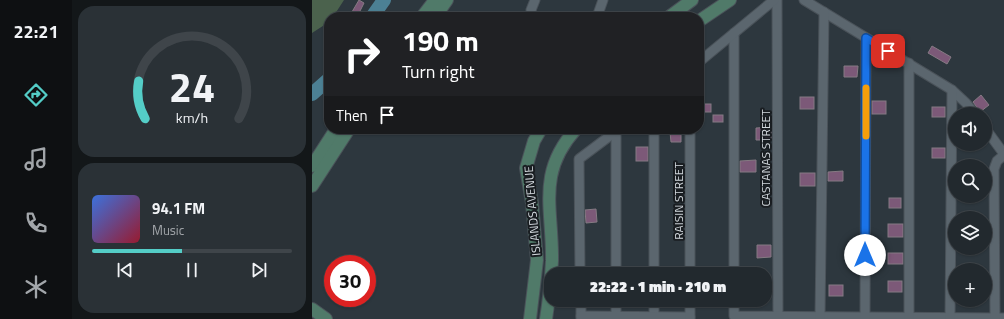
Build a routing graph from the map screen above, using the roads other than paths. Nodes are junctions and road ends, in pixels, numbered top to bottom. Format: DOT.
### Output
graph roads {
  1 [pos="435,0"];
  2 [pos="447,0"];
  3 [pos="535,0"];
  4 [pos="603,0"];
  5 [pos="692,0"];
  6 [pos="730,0"];
  7 [pos="775,0"];
  8 [pos="804,0"];
  9 [pos="426,12"];
  10 [pos="439,12"];
  11 [pos="532,12"];
  12 [pos="599,12"];
  13 [pos="676,12"];
  14 [pos="824,12"];
  15 [pos="704,18"];
  16 [pos="734,33"];
  17 [pos="866,38"];
  18 [pos="704,58"];
  19 [pos="909,63"];
  20 [pos="952,90"];
  21 [pos="970,107"];
  22 [pos="333,134"];
  23 [pos="346,134"];
  24 [pos="538,134"];
  25 [pos="572,134"];
  26 [pos="612,134"];
  27 [pos="617,134"];
  28 [pos="654,134"];
  29 [pos="690,134"];
  30 [pos="992,138"];
  31 [pos="1004,155"];
  32 [pos="312,166"];
  33 [pos="312,186"];
  34 [pos="537,260"];
  35 [pos="552,260"];
  36 [pos="580,267"];
  37 [pos="616,267"];
  38 [pos="654,267"];
  39 [pos="690,267"];
  40 [pos="734,267"];
  41 [pos="616,307"];
  42 [pos="654,307"];
  43 [pos="690,307"];
  44 [pos="734,307"];
  45 [pos="312,309"];
  46 [pos="616,316"];
  47 [pos="778,316"];
  48 [pos="820,316"];
  49 [pos="581,317"];
  50 [pos="654,317"];
  51 [pos="865,317"];
  52 [pos="690,318"];
  53 [pos="909,318"];
  54 [pos="950,318"];
  55 [pos="1000,318"];
  56 [pos="326,319"];
  57 [pos="530,319"];
  58 [pos="546,319"];
  1 -- 9 [label="street"];
  2 -- 10 [label="street"];
  3 -- 11 [label="street"];
  4 -- 12 [label="street"];
  5 -- 13 [label="street"];
  6 -- 15 [label="street"];
  7 -- 16 [label="street"];
  7 -- 47 [label="street, CASTANAS STREET"];
  8 -- 14 [label="street"];
  14 -- 17 [label="street"];
  14 -- 48 [label="street"];
  16 -- 18 [label="street"];
  16 -- 40 [label="street"];
  17 -- 19 [label="street"];
  17 -- 51 [label="street"];
  19 -- 20 [label="street"];
  19 -- 53 [label="street"];
  20 -- 21 [label="street"];
  20 -- 54 [label="street"];
  22 -- 32 [label="street"];
  23 -- 33 [label="street"];
  24 -- 34 [label="street, ISLANDS AVENUE"];
  25 -- 35 [label="street, ISLANDS AVENUE"];
  26 -- 36 [label="street"];
  27 -- 37 [label="street"];
  28 -- 38 [label="street"];
  29 -- 39 [label="street, RAISIN STREET"];
  30 -- 31 [label="street"];
  31 -- 55 [label="street"];
  34 -- 35 [label="street"];
  34 -- 57 [label="street, ISLANDS AVENUE"];
  35 -- 58 [label="street, ISLANDS AVENUE"];
  41 -- 46 [label="street"];
  42 -- 50 [label="street"];
  43 -- 52 [label="street"];
  44 -- 47 [label="street"];
  45 -- 56 [label="street"];
  46 -- 49 [label="street"];
  46 -- 50 [label="street"];
  47 -- 48 [label="street"];
  48 -- 51 [label="street"];
  50 -- 52 [label="street"];
  51 -- 53 [label="street"];
  53 -- 54 [label="street"];
  54 -- 55 [label="street"];
}
